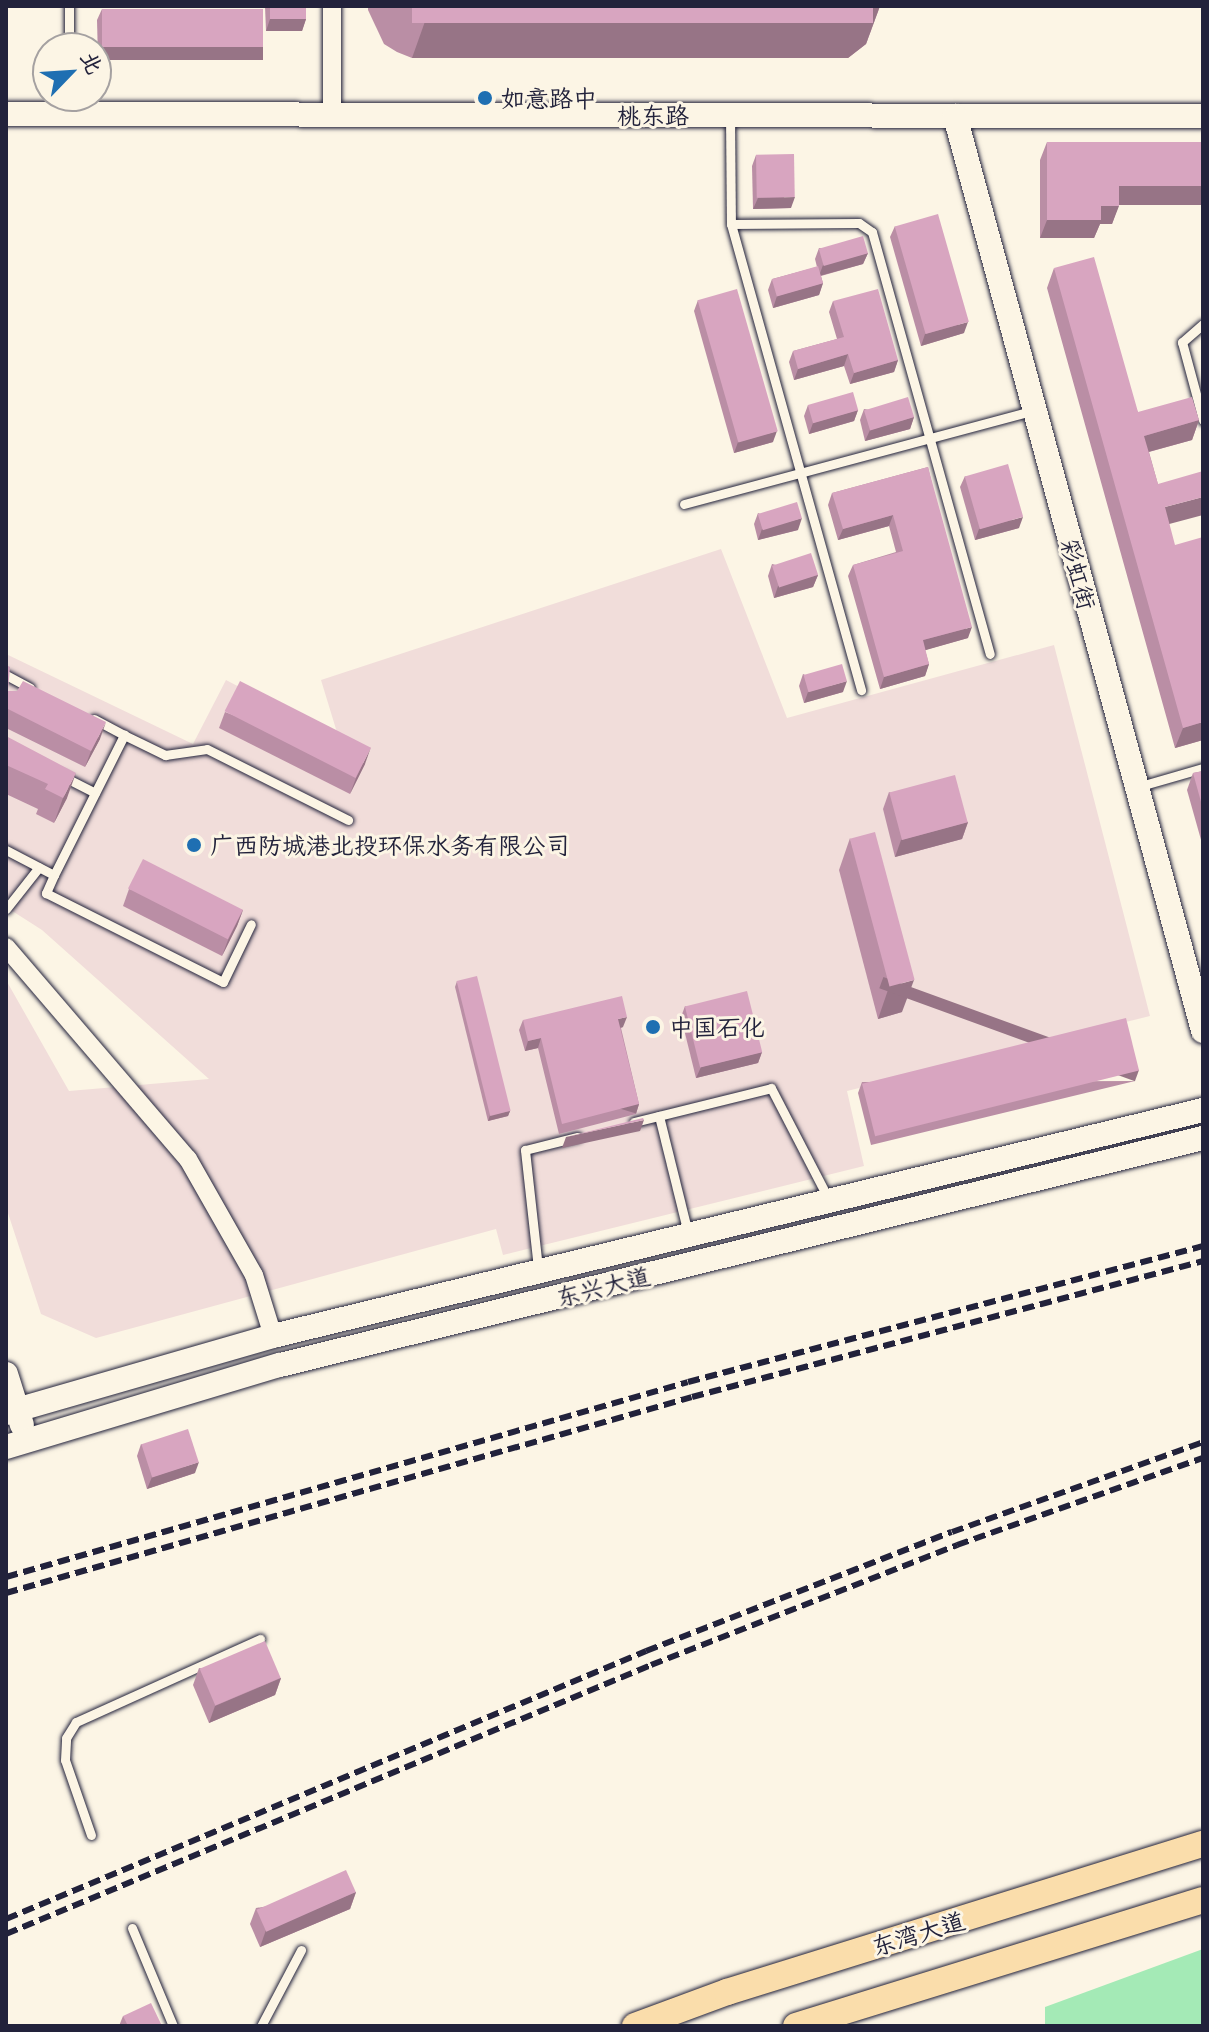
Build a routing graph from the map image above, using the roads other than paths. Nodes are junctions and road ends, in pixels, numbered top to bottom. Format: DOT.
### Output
graph roads {
  1 [pos="69,6"];
  2 [pos="332,6"];
  3 [pos="69,32"];
  4 [pos="6,114"];
  5 [pos="332,115"];
  6 [pos="730,115"];
  7 [pos="955,116"];
  8 [pos="1203,116"];
  9 [pos="731,224"];
  10 [pos="1203,324"];
  11 [pos="1035,410"];
  12 [pos="1203,420"];
  13 [pos="929,438"];
  14 [pos="800,473"];
  15 [pos="684,504"];
  16 [pos="990,654"];
  17 [pos="6,675"];
  18 [pos="17,681"];
  19 [pos="861,690"];
  20 [pos="11,691"];
  21 [pos="44,694"];
  22 [pos="84,714"];
  23 [pos="124,735"];
  24 [pos="44,767"];
  25 [pos="1203,768"];
  26 [pos="1137,787"];
  27 [pos="95,793"];
  28 [pos="348,820"];
  29 [pos="6,850"];
  30 [pos="39,867"];
  31 [pos="54,875"];
  32 [pos="6,909"];
  33 [pos="251,924"];
  34 [pos="6,947"];
  35 [pos="1203,1031"];
  36 [pos="1203,1110"];
  37 [pos="659,1116"];
  38 [pos="614,1127"];
  39 [pos="584,1135"];
  40 [pos="1203,1138"];
  41 [pos="829,1201"];
  42 [pos="688,1236"];
  43 [pos="538,1272"];
  44 [pos="273,1336"];
  45 [pos="6,1374"];
  46 [pos="11,1411"];
  47 [pos="16,1444"];
  48 [pos="260,1639"];
  49 [pos="91,1835"];
  50 [pos="1203,1844"];
  51 [pos="1203,1900"];
  52 [pos="132,1928"];
  53 [pos="301,1950"];
  54 [pos="173,2026"];
  55 [pos="261,2026"];
  56 [pos="635,2026"];
  57 [pos="796,2026"];
  1 -- 3 [label="lane"];
  2 -- 5 [label="street"];
  4 -- 5 [label="main road, 桃东路"];
  5 -- 6 [label="main road, 桃东路"];
  6 -- 7 [label="main road, 桃东路"];
  6 -- 9 [label="lane"];
  7 -- 8 [label="main road, 桃东路"];
  7 -- 11 [label="main road, 彩虹街"];
  9 -- 13 [label="lane"];
  9 -- 14 [label="lane"];
  10 -- 12 [label="lane"];
  11 -- 13 [label="lane"];
  11 -- 26 [label="main road, 彩虹街"];
  13 -- 14 [label="lane"];
  13 -- 16 [label="lane"];
  14 -- 15 [label="lane"];
  14 -- 19 [label="lane"];
  17 -- 18 [label="lane"];
  18 -- 20 [label="lane"];
  18 -- 21 [label="lane"];
  22 -- 23 [label="lane"];
  23 -- 27 [label="lane"];
  23 -- 28 [label="lane"];
  24 -- 27 [label="lane"];
  25 -- 26 [label="lane"];
  26 -- 35 [label="main road, 彩虹街"];
  27 -- 31 [label="lane"];
  29 -- 30 [label="lane"];
  30 -- 31 [label="lane"];
  30 -- 32 [label="lane"];
  31 -- 33 [label="lane"];
  34 -- 44 [label="street"];
  36 -- 41 [label="main road, 东兴大道"];
  37 -- 38 [label="lane"];
  37 -- 41 [label="lane"];
  37 -- 42 [label="lane"];
  39 -- 43 [label="lane"];
  40 -- 47 [label="main road, 东兴大道"];
  41 -- 42 [label="main road, 东兴大道"];
  42 -- 43 [label="main road, 东兴大道"];
  43 -- 44 [label="main road, 东兴大道"];
  44 -- 46 [label="main road, 东兴大道"];
  45 -- 46 [label="main road"];
  46 -- 47 [label="main road"];
  48 -- 49 [label="lane"];
  50 -- 56 [label="main road, 东湾大道"];
  51 -- 57 [label="main road"];
  52 -- 54 [label="lane"];
  53 -- 55 [label="lane"];
}
